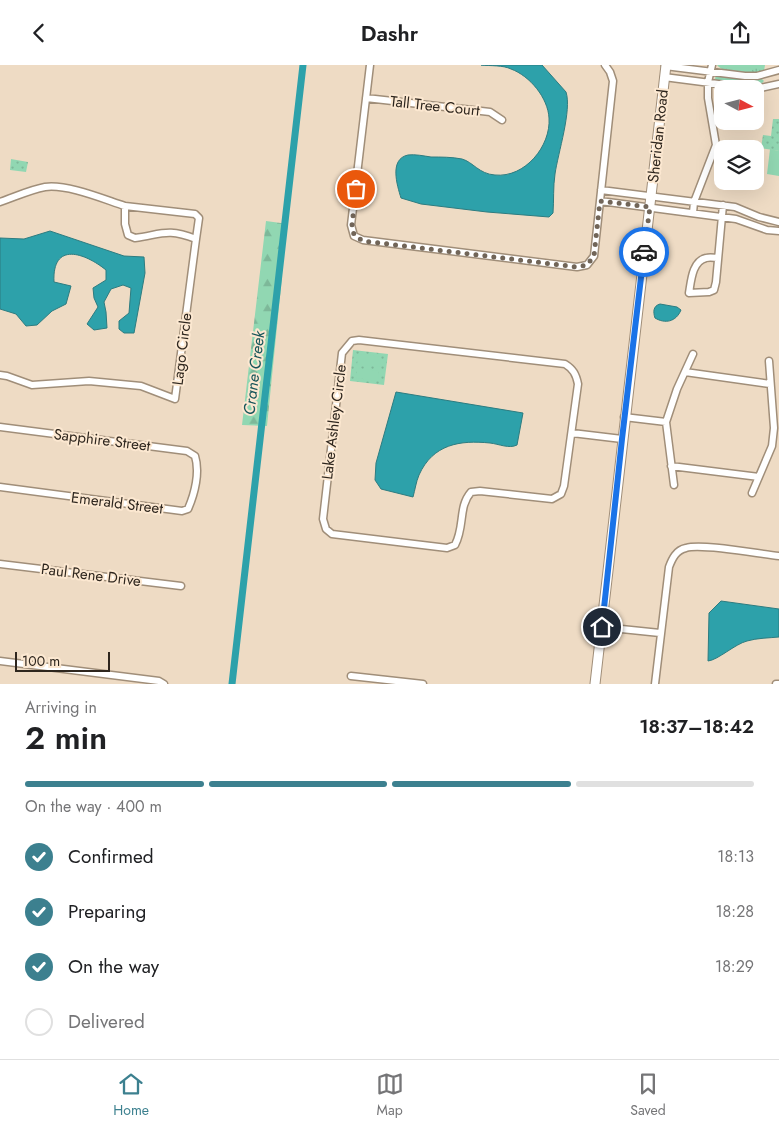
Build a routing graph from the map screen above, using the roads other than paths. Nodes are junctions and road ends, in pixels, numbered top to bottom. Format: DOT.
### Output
graph roads {
  1 [pos="370,65"];
  2 [pos="605,65"];
  3 [pos="666,66"];
  4 [pos="712,68"];
  5 [pos="779,70"];
  6 [pos="765,74"];
  7 [pos="664,77"];
  8 [pos="708,82"];
  9 [pos="779,84"];
  10 [pos="768,86"];
  11 [pos="366,98"];
  12 [pos="502,120"];
  13 [pos="601,190"];
  14 [pos="651,195"];
  15 [pos="600,201"];
  16 [pos="0,202"];
  17 [pos="694,202"];
  18 [pos="724,205"];
  19 [pos="125,206"];
  20 [pos="650,207"];
  21 [pos="693,213"];
  22 [pos="723,217"];
  23 [pos="779,222"];
  24 [pos="779,231"];
  25 [pos="196,239"];
  26 [pos="718,258"];
  27 [pos="693,354"];
  28 [pos="769,361"];
  29 [pos="685,372"];
  30 [pos="0,375"];
  31 [pos="770,384"];
  32 [pos="624,417"];
  33 [pos="666,422"];
  34 [pos="0,427"];
  35 [pos="572,433"];
  36 [pos="622,439"];
  37 [pos="776,446"];
  38 [pos="197,465"];
  39 [pos="671,466"];
  40 [pos="759,477"];
  41 [pos="674,485"];
  42 [pos="0,487"];
  43 [pos="752,493"];
  44 [pos="779,556"];
  45 [pos="0,564"];
  46 [pos="181,586"];
  47 [pos="602,627"];
  48 [pos="660,633"];
  49 [pos="0,661"];
  50 [pos="351,676"];
  51 [pos="161,682"];
  52 [pos="423,684"];
  53 [pos="595,684"];
  54 [pos="655,684"];
  1 -- 11 [label="street"];
  2 -- 13 [label="street"];
  3 -- 4 [label="street"];
  3 -- 7 [label="street, Sheridan Road"];
  4 -- 6 [label="street"];
  4 -- 8 [label="street"];
  5 -- 6 [label="street"];
  6 -- 10 [label="street"];
  7 -- 8 [label="street"];
  7 -- 14 [label="street, Sheridan Road"];
  8 -- 10 [label="street"];
  8 -- 17 [label="street"];
  9 -- 10 [label="street"];
  11 -- 12 [label="street, Tall Tree Court"];
  11 -- 15 [label="street"];
  13 -- 14 [label="street"];
  13 -- 15 [label="street"];
  14 -- 17 [label="street"];
  14 -- 20 [label="street, Sheridan Road"];
  15 -- 20 [label="street"];
  16 -- 19 [label="street, Lago Circle"];
  17 -- 18 [label="street"];
  17 -- 21 [label="street"];
  18 -- 22 [label="street"];
  18 -- 23 [label="street"];
  19 -- 25 [label="street, Lago Circle"];
  19 -- 25 [label="street"];
  20 -- 21 [label="street"];
  20 -- 32 [label="street, Sheridan Road"];
  21 -- 22 [label="street"];
  22 -- 24 [label="street"];
  22 -- 26 [label="street"];
  25 -- 30 [label="street, Lago Circle"];
  26 -- 26 [label="street"];
  27 -- 29 [label="street"];
  28 -- 31 [label="street"];
  29 -- 31 [label="street"];
  29 -- 33 [label="street"];
  31 -- 37 [label="street"];
  32 -- 33 [label="street"];
  32 -- 36 [label="street, Sheridan Road"];
  33 -- 39 [label="street"];
  34 -- 38 [label="street, Sapphire Street"];
  35 -- 35 [label="street, Lake Ashley Circle"];
  35 -- 36 [label="street"];
  36 -- 47 [label="street, Sheridan Road"];
  37 -- 40 [label="street"];
  38 -- 42 [label="street, Emerald Street"];
  39 -- 40 [label="street"];
  39 -- 41 [label="street"];
  40 -- 43 [label="street"];
  44 -- 48 [label="street"];
  45 -- 46 [label="street, Paul Rene Drive"];
  47 -- 48 [label="street"];
  47 -- 53 [label="street, Sheridan Road"];
  48 -- 54 [label="street"];
  49 -- 51 [label="street"];
  50 -- 52 [label="street"];
}
